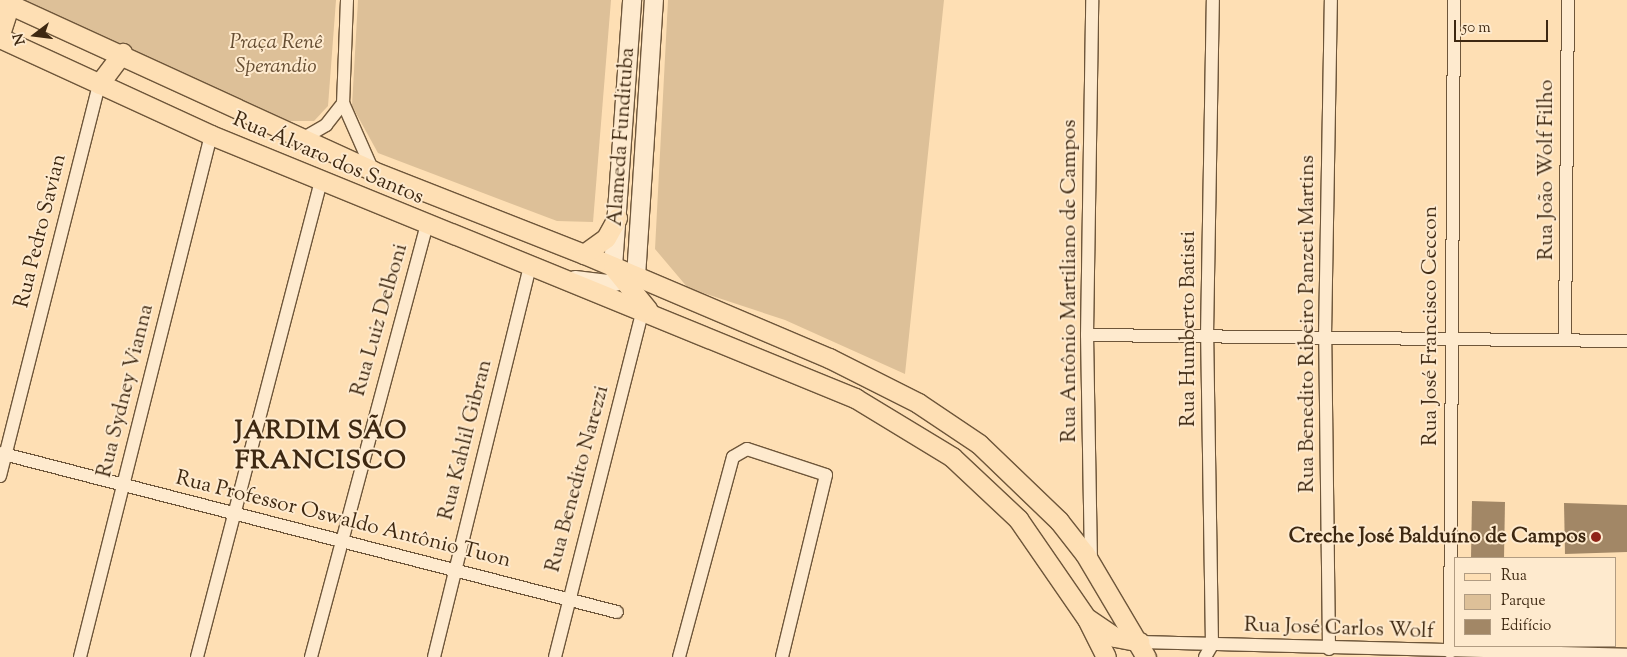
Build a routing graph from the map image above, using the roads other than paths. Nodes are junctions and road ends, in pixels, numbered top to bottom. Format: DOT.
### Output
graph roads {
  1 [pos="347,0"];
  2 [pos="632,0"];
  3 [pos="654,0"];
  4 [pos="1092,0"];
  5 [pos="1213,0"];
  6 [pos="1331,0"];
  7 [pos="1454,0"];
  8 [pos="1568,0"];
  9 [pos="5,2"];
  10 [pos="0,36"];
  11 [pos="122,53"];
  12 [pos="100,84"];
  13 [pos="343,103"];
  14 [pos="211,135"];
  15 [pos="302,139"];
  16 [pos="373,170"];
  17 [pos="321,181"];
  18 [pos="640,207"];
  19 [pos="617,218"];
  20 [pos="427,225"];
  21 [pos="584,254"];
  22 [pos="531,263"];
  23 [pos="623,275"];
  24 [pos="569,280"];
  25 [pos="660,288"];
  26 [pos="650,315"];
  27 [pos="1087,335"];
  28 [pos="1207,336"];
  29 [pos="1325,337"];
  30 [pos="1450,339"];
  31 [pos="1565,340"];
  32 [pos="1627,340"];
  33 [pos="829,358"];
  34 [pos="821,382"];
  35 [pos="2,453"];
  36 [pos="0,476"];
  37 [pos="124,484"];
  38 [pos="232,514"];
  39 [pos="339,541"];
  40 [pos="1091,563"];
  41 [pos="454,567"];
  42 [pos="567,600"];
  43 [pos="617,612"];
  44 [pos="1087,619"];
  45 [pos="1212,645"];
  46 [pos="1329,649"];
  47 [pos="1143,650"];
  48 [pos="1450,652"];
  49 [pos="1294,653"];
  50 [pos="1397,654"];
  51 [pos="1498,655"];
  52 [pos="1598,655"];
  53 [pos="1627,655"];
  54 [pos="80,657"];
  55 [pos="197,657"];
  56 [pos="311,657"];
  57 [pos="434,657"];
  58 [pos="555,657"];
  59 [pos="679,657"];
  60 [pos="782,657"];
  61 [pos="1106,657"];
  62 [pos="1206,657"];
  1 -- 13 [label="street"];
  2 -- 19 [label="main road, Alameda Fundituba"];
  3 -- 18 [label="main road, Alameda Fundituba"];
  4 -- 27 [label="street, Rua Antônio Martiliano de Campos"];
  5 -- 28 [label="street, Rua Humberto Batisti"];
  6 -- 29 [label="street, Rua Benedito Ribeiro Panzeti Martins"];
  7 -- 30 [label="street, Rua José Francisco Ceccon"];
  8 -- 31 [label="street, Rua João Wolf Filho"];
  9 -- 10 [label="main road"];
  9 -- 11 [label="main road"];
  10 -- 12 [label="main road, Rua Álvaro dos Santos"];
  11 -- 12 [label="main road"];
  11 -- 15 [label="main road"];
  12 -- 14 [label="main road, Rua Álvaro dos Santos"];
  12 -- 35 [label="street, Rua Pedro Savian"];
  13 -- 15 [label="street"];
  13 -- 16 [label="street"];
  14 -- 17 [label="main road, Rua Álvaro dos Santos"];
  14 -- 37 [label="street, Rua Sydney Vianna"];
  15 -- 16 [label="main road"];
  16 -- 21 [label="main road"];
  17 -- 20 [label="main road, Rua Álvaro dos Santos"];
  17 -- 38 [label="street"];
  18 -- 23 [label="main road, Alameda Fundituba"];
  18 -- 25 [label="main road"];
  19 -- 21 [label="main road"];
  19 -- 23 [label="main road, Alameda Fundituba"];
  20 -- 22 [label="main road, Rua Álvaro dos Santos"];
  20 -- 39 [label="street, Rua Luiz Delboni"];
  21 -- 23 [label="main road"];
  22 -- 24 [label="main road, Rua Álvaro dos Santos"];
  22 -- 41 [label="street, Rua Kahlil Gibran"];
  23 -- 24 [label="main road"];
  23 -- 25 [label="main road"];
  23 -- 26 [label="main road"];
  24 -- 26 [label="main road, Rua Álvaro dos Santos"];
  25 -- 33 [label="main road"];
  26 -- 34 [label="main road, Rua Álvaro dos Santos"];
  26 -- 42 [label="street, Rua Benedito Narezzi"];
  27 -- 28 [label="street"];
  27 -- 40 [label="street, Rua Antônio Martiliano de Campos"];
  28 -- 29 [label="street"];
  28 -- 45 [label="street, Rua Humberto Batisti"];
  29 -- 30 [label="street"];
  29 -- 46 [label="street, Rua Benedito Ribeiro Panzeti Martins"];
  30 -- 31 [label="street"];
  30 -- 48 [label="street, Rua José Francisco Ceccon"];
  31 -- 32 [label="street"];
  33 -- 34 [label="main road"];
  33 -- 40 [label="main road"];
  34 -- 44 [label="main road, Rua Álvaro dos Santos"];
  35 -- 36 [label="street, Rua Pedro Savian"];
  35 -- 37 [label="street, Rua Professor Oswaldo Antônio Tuon"];
  37 -- 38 [label="street, Rua Professor Oswaldo Antônio Tuon"];
  37 -- 54 [label="street, Rua Sydney Vianna"];
  38 -- 39 [label="street, Rua Professor Oswaldo Antônio Tuon"];
  38 -- 55 [label="street"];
  39 -- 41 [label="street, Rua Professor Oswaldo Antônio Tuon"];
  39 -- 56 [label="street, Rua Luiz Delboni"];
  40 -- 47 [label="main road"];
  41 -- 42 [label="street, Rua Professor Oswaldo Antônio Tuon"];
  41 -- 57 [label="street, Rua Kahlil Gibran"];
  42 -- 43 [label="street, Rua Professor Oswaldo Antônio Tuon"];
  42 -- 58 [label="street, Rua Benedito Narezzi"];
  44 -- 47 [label="main road"];
  44 -- 61 [label="main road, Rua Álvaro dos Santos"];
  45 -- 47 [label="street, Rua José Carlos Wolf"];
  45 -- 49 [label="street, Rua José Carlos Wolf"];
  45 -- 62 [label="street, Rua Humberto Batisti"];
  46 -- 49 [label="street, Rua José Carlos Wolf"];
  46 -- 50 [label="street, Rua José Carlos Wolf"];
  48 -- 50 [label="street, Rua José Carlos Wolf"];
  48 -- 51 [label="street, Rua José Carlos Wolf"];
  51 -- 52 [label="street, Rua José Carlos Wolf"];
  52 -- 53 [label="street, Rua José Carlos Wolf"];
  59 -- 60 [label="street"];
}
